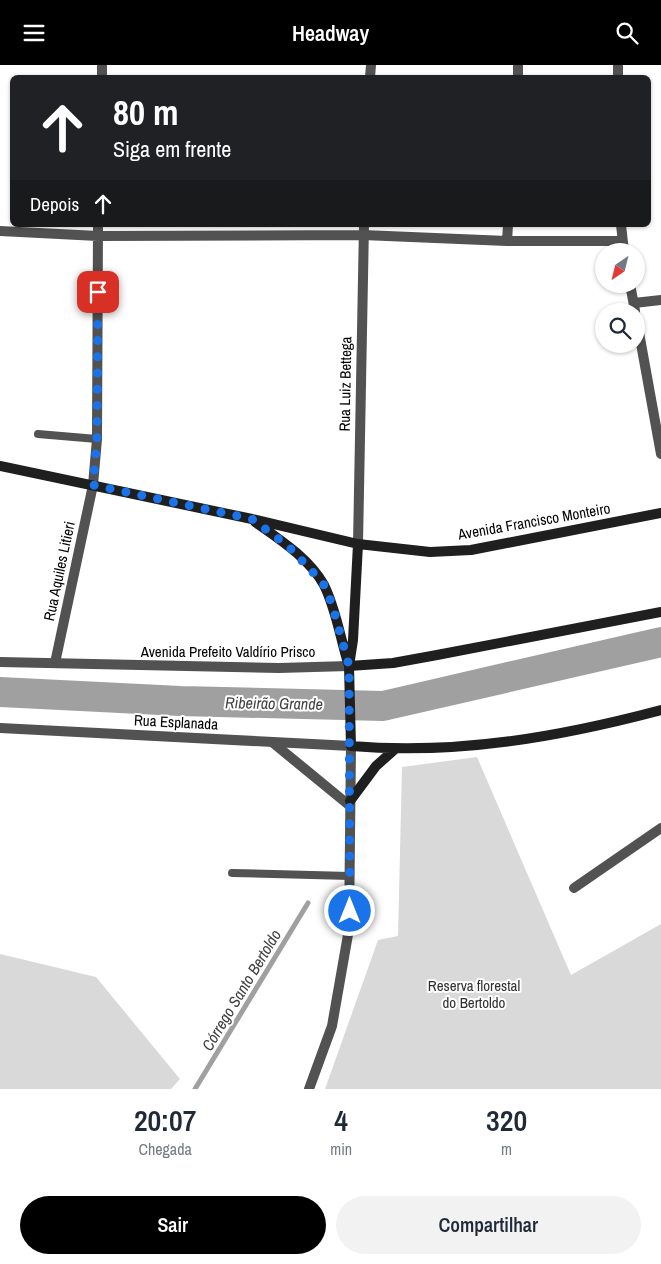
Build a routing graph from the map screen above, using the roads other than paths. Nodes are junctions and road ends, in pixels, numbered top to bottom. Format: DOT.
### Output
graph roads {
  1 [pos="98,227"];
  2 [pos="508,227"];
  3 [pos="621,227"];
  4 [pos="363,230"];
  5 [pos="0,231"];
  6 [pos="98,236"];
  7 [pos="507,241"];
  8 [pos="623,243"];
  9 [pos="595,245"];
  10 [pos="661,300"];
  11 [pos="645,304"];
  12 [pos="643,353"];
  13 [pos="38,434"];
  14 [pos="97,439"];
  15 [pos="661,454"];
  16 [pos="0,466"];
  17 [pos="93,485"];
  18 [pos="661,513"];
  19 [pos="252,519"];
  20 [pos="358,544"];
  21 [pos="661,612"];
  22 [pos="0,662"];
  23 [pos="55,663"];
  24 [pos="349,666"];
  25 [pos="661,710"];
  26 [pos="0,728"];
  27 [pos="272,742"];
  28 [pos="351,746"];
  29 [pos="394,750"];
  30 [pos="350,804"];
  31 [pos="661,828"];
  32 [pos="232,873"];
  33 [pos="350,876"];
  34 [pos="574,888"];
  35 [pos="309,1089"];
  1 -- 6 [label="street, Rua Aquiles Litieri"];
  2 -- 7 [label="street"];
  3 -- 8 [label="street"];
  4 -- 6 [label="street"];
  4 -- 7 [label="street"];
  4 -- 20 [label="street, Rua Luiz Bettega"];
  5 -- 6 [label="street"];
  6 -- 14 [label="street, Rua Aquiles Litieri"];
  7 -- 9 [label="street"];
  10 -- 11 [label="street"];
  12 -- 15 [label="street"];
  13 -- 14 [label="lane"];
  14 -- 17 [label="street, Rua Aquiles Litieri"];
  16 -- 17 [label="main road, Avenida Francisco Monteiro"];
  17 -- 19 [label="main road, Avenida Francisco Monteiro"];
  17 -- 23 [label="street, Rua Aquiles Litieri"];
  18 -- 20 [label="main road, Avenida Francisco Monteiro"];
  19 -- 20 [label="main road, Avenida Francisco Monteiro"];
  19 -- 24 [label="main road"];
  20 -- 24 [label="main road"];
  21 -- 24 [label="main road, Avenida Prefeito Valdírio Prisco"];
  22 -- 23 [label="street, Avenida Prefeito Valdírio Prisco"];
  23 -- 24 [label="street, Avenida Prefeito Valdírio Prisco"];
  24 -- 28 [label="main road"];
  25 -- 29 [label="main road"];
  26 -- 27 [label="street, Rua Esplanada"];
  27 -- 28 [label="street, Rua Esplanada"];
  27 -- 30 [label="street"];
  28 -- 29 [label="main road"];
  28 -- 30 [label="street"];
  29 -- 30 [label="main road"];
  30 -- 33 [label="street"];
  31 -- 34 [label="street"];
  32 -- 33 [label="lane"];
  33 -- 35 [label="street"];
}
